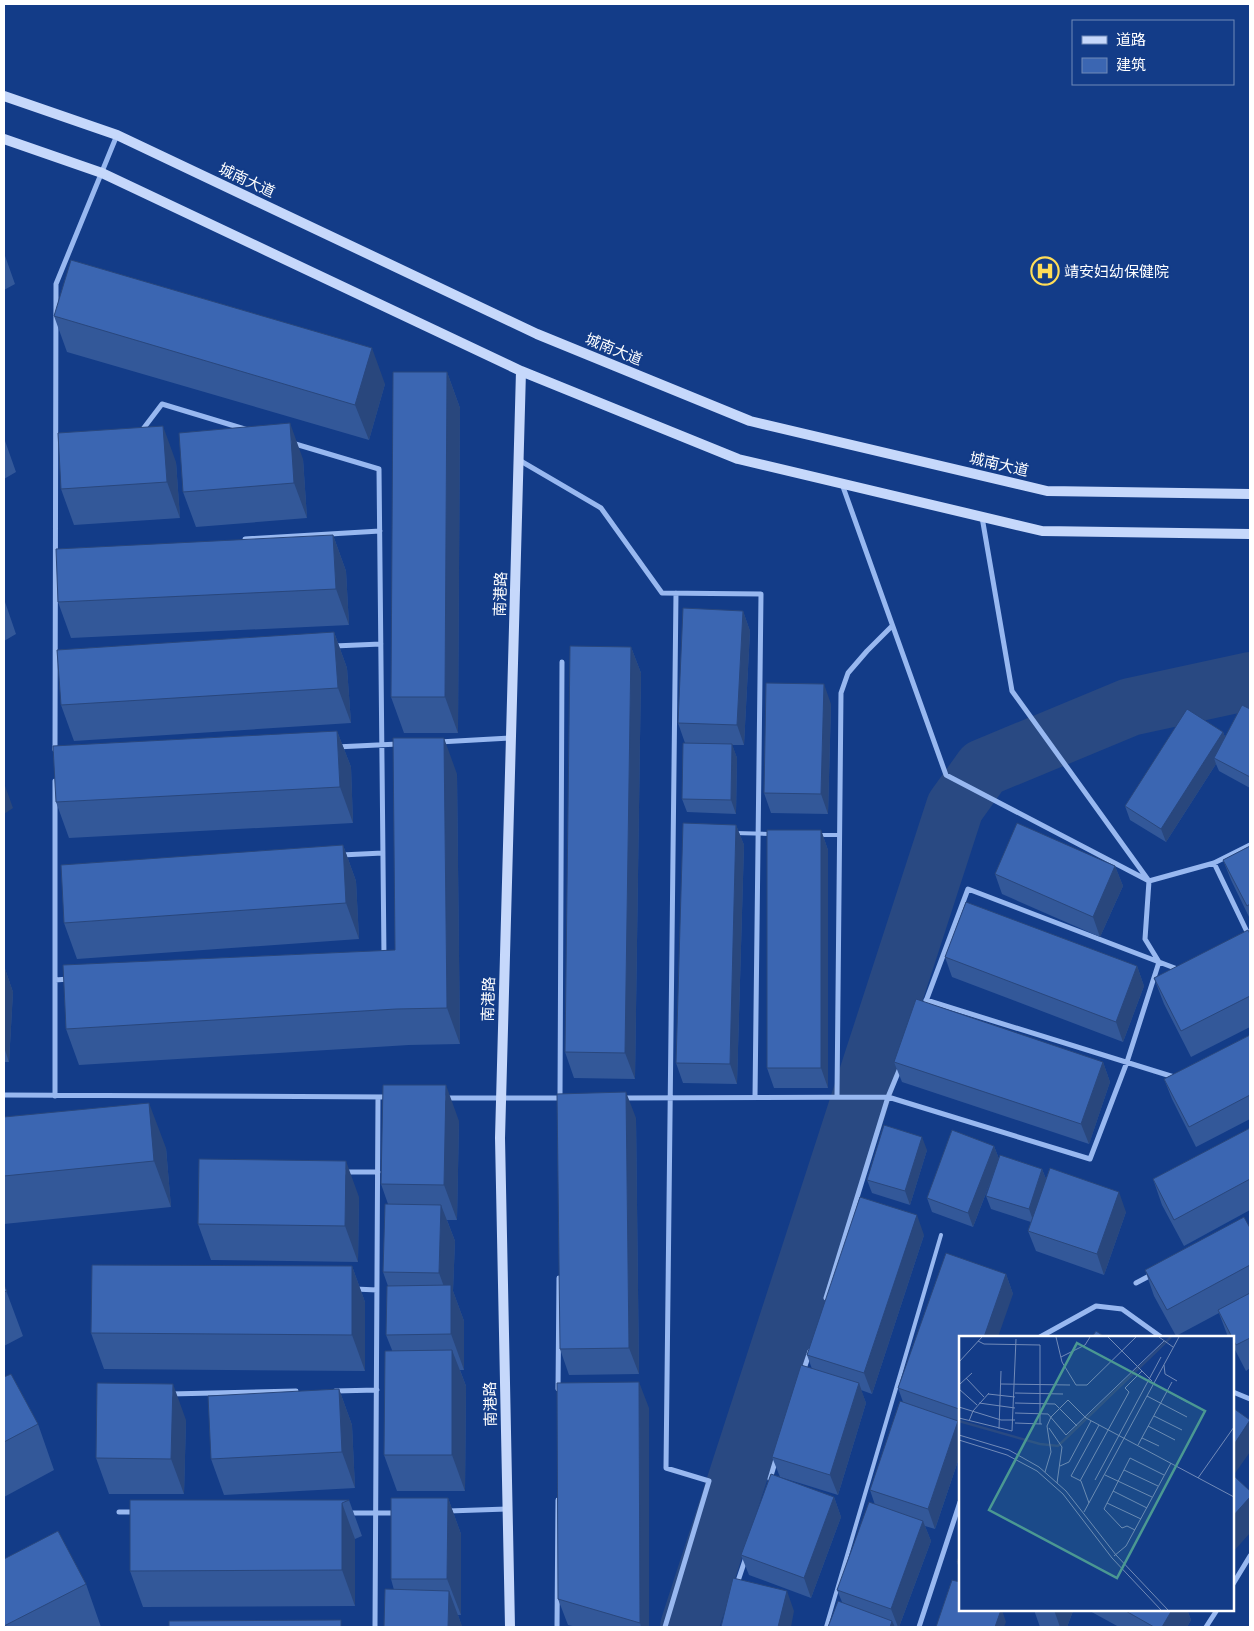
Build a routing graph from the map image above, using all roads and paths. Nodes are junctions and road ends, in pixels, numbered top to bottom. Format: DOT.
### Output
graph roads {
  1 [pos="4,96"];
  2 [pos="117,135"];
  3 [pos="4,139"];
  4 [pos="102,173"];
  5 [pos="521,371"];
  6 [pos="256,432"];
  7 [pos="135,440"];
  8 [pos="284,440"];
  9 [pos="56,443"];
  10 [pos="66,443"];
  11 [pos="518,459"];
  12 [pos="842,484"];
  13 [pos="1250,494"];
  14 [pos="982,517"];
  15 [pos="380,531"];
  16 [pos="1250,534"];
  17 [pos="242,539"];
  18 [pos="56,551"];
  19 [pos="66,551"];
  20 [pos="676,593"];
  21 [pos="892,626"];
  22 [pos="381,644"];
  23 [pos="332,646"];
  24 [pos="56,656"];
  25 [pos="65,656"];
  26 [pos="562,662"];
  27 [pos="510,738"];
  28 [pos="431,742"];
  29 [pos="382,744"];
  30 [pos="402,744"];
  31 [pos="332,747"];
  32 [pos="55,761"];
  33 [pos="55,779"];
  34 [pos="673,832"];
  35 [pos="683,832"];
  36 [pos="730,833"];
  37 [pos="758,834"];
  38 [pos="776,834"];
  39 [pos="813,834"];
  40 [pos="840,835"];
  41 [pos="1250,845"];
  42 [pos="383,853"];
  43 [pos="333,856"];
  44 [pos="1214,864"];
  45 [pos="65,870"];
  46 [pos="55,871"];
  47 [pos="1149,880"];
  48 [pos="1250,938"];
  49 [pos="1159,962"];
  50 [pos="384,966"];
  51 [pos="1189,973"];
  52 [pos="75,979"];
  53 [pos="55,980"];
  54 [pos="926,1000"];
  55 [pos="919,1018"];
  56 [pos="902,1062"];
  57 [pos="1127,1062"];
  58 [pos="1182,1073"];
  59 [pos="4,1095"];
  60 [pos="55,1096"];
  61 [pos="837,1096"];
  62 [pos="378,1097"];
  63 [pos="397,1097"];
  64 [pos="755,1097"];
  65 [pos="888,1097"];
  66 [pos="435,1098"];
  67 [pos="501,1098"];
  68 [pos="560,1098"];
  69 [pos="569,1098"];
  70 [pos="615,1098"];
  71 [pos="670,1098"];
  72 [pos="560,1108"];
  73 [pos="340,1172"];
  74 [pos="378,1172"];
  75 [pos="941,1235"];
  76 [pos="559,1268"];
  77 [pos="1162,1269"];
  78 [pos="1136,1283"];
  79 [pos="348,1289"];
  80 [pos="377,1290"];
  81 [pos="824,1304"];
  82 [pos="1042,1336"];
  83 [pos="1160,1336"];
  84 [pos="812,1342"];
  85 [pos="801,1380"];
  86 [pos="376,1390"];
  87 [pos="307,1391"];
  88 [pos="327,1391"];
  89 [pos="1234,1392"];
  90 [pos="168,1394"];
  91 [pos="558,1398"];
  92 [pos="1250,1400"];
  93 [pos="778,1455"];
  94 [pos="769,1484"];
  95 [pos="558,1497"];
  96 [pos="959,1505"];
  97 [pos="507,1509"];
  98 [pos="442,1511"];
  99 [pos="119,1512"];
  100 [pos="138,1512"];
  101 [pos="404,1512"];
  102 [pos="346,1513"];
  103 [pos="376,1513"];
  104 [pos="749,1548"];
  105 [pos="1250,1556"];
  106 [pos="1234,1582"];
  107 [pos="735,1592"];
  108 [pos="1216,1611"];
  109 [pos="375,1627"];
  110 [pos="510,1627"];
  111 [pos="557,1627"];
  112 [pos="666,1627"];
  113 [pos="826,1627"];
  114 [pos="919,1627"];
  115 [pos="1206,1627"];
  1 -- 2 [label="main road, 城南大道"];
  2 -- 4 [label="street"];
  2 -- 13 [label="main road, 城南大道"];
  3 -- 4 [label="main road"];
  4 -- 5 [label="main road"];
  4 -- 9 [label="street"];
  5 -- 11 [label="main road, 南港路"];
  5 -- 12 [label="main road"];
  6 -- 7 [label="street"];
  8 -- 15 [label="street"];
  9 -- 10 [label="street"];
  9 -- 18 [label="street"];
  11 -- 20 [label="street"];
  11 -- 27 [label="main road, 南港路"];
  12 -- 14 [label="main road"];
  12 -- 21 [label="street"];
  14 -- 16 [label="main road"];
  14 -- 47 [label="street"];
  15 -- 17 [label="street"];
  15 -- 22 [label="street"];
  18 -- 19 [label="street"];
  18 -- 24 [label="street"];
  20 -- 34 [label="street"];
  20 -- 37 [label="street"];
  21 -- 40 [label="street"];
  21 -- 47 [label="street"];
  22 -- 23 [label="street"];
  22 -- 29 [label="street"];
  24 -- 25 [label="street"];
  24 -- 32 [label="street"];
  26 -- 68 [label="street"];
  27 -- 28 [label="street"];
  27 -- 67 [label="main road, 南港路"];
  29 -- 30 [label="street"];
  29 -- 31 [label="street"];
  29 -- 42 [label="street"];
  33 -- 46 [label="street"];
  34 -- 35 [label="lane"];
  34 -- 71 [label="street"];
  36 -- 37 [label="lane"];
  37 -- 38 [label="lane"];
  37 -- 64 [label="street"];
  39 -- 40 [label="lane"];
  40 -- 61 [label="street"];
  41 -- 44 [label="street"];
  42 -- 43 [label="street"];
  42 -- 50 [label="street"];
  44 -- 47 [label="street"];
  44 -- 48 [label="street"];
  45 -- 46 [label="street"];
  46 -- 53 [label="street"];
  47 -- 49 [label="street"];
  49 -- 51 [label="street"];
  49 -- 54 [label="street"];
  49 -- 57 [label="street"];
  52 -- 53 [label="street"];
  53 -- 60 [label="street"];
  54 -- 55 [label="street"];
  54 -- 57 [label="street"];
  56 -- 65 [label="street"];
  57 -- 58 [label="street"];
  57 -- 65 [label="street"];
  59 -- 60 [label="street"];
  60 -- 62 [label="street"];
  61 -- 64 [label="street"];
  61 -- 65 [label="street"];
  62 -- 63 [label="street"];
  62 -- 74 [label="street"];
  64 -- 71 [label="street"];
  65 -- 81 [label="street"];
  66 -- 67 [label="street"];
  67 -- 68 [label="street"];
  67 -- 97 [label="main road, 南港路"];
  68 -- 69 [label="street"];
  68 -- 72 [label="street"];
  70 -- 71 [label="street"];
  71 -- 112 [label="street"];
  73 -- 74 [label="street"];
  74 -- 80 [label="street"];
  75 -- 113 [label="lane"];
  76 -- 91 [label="street"];
  77 -- 78 [label="street"];
  79 -- 80 [label="street"];
  80 -- 86 [label="street"];
  82 -- 83 [label="street"];
  84 -- 85 [label="street"];
  86 -- 88 [label="street"];
  86 -- 103 [label="street"];
  87 -- 90 [label="street"];
  89 -- 92 [label="street"];
  93 -- 94 [label="street"];
  95 -- 111 [label="street"];
  96 -- 114 [label="street"];
  97 -- 98 [label="street"];
  97 -- 110 [label="main road, 南港路"];
  99 -- 100 [label="street"];
  101 -- 103 [label="street"];
  102 -- 103 [label="street"];
  103 -- 109 [label="street"];
  104 -- 107 [label="street"];
  105 -- 106 [label="street"];
  108 -- 115 [label="street"];
}
